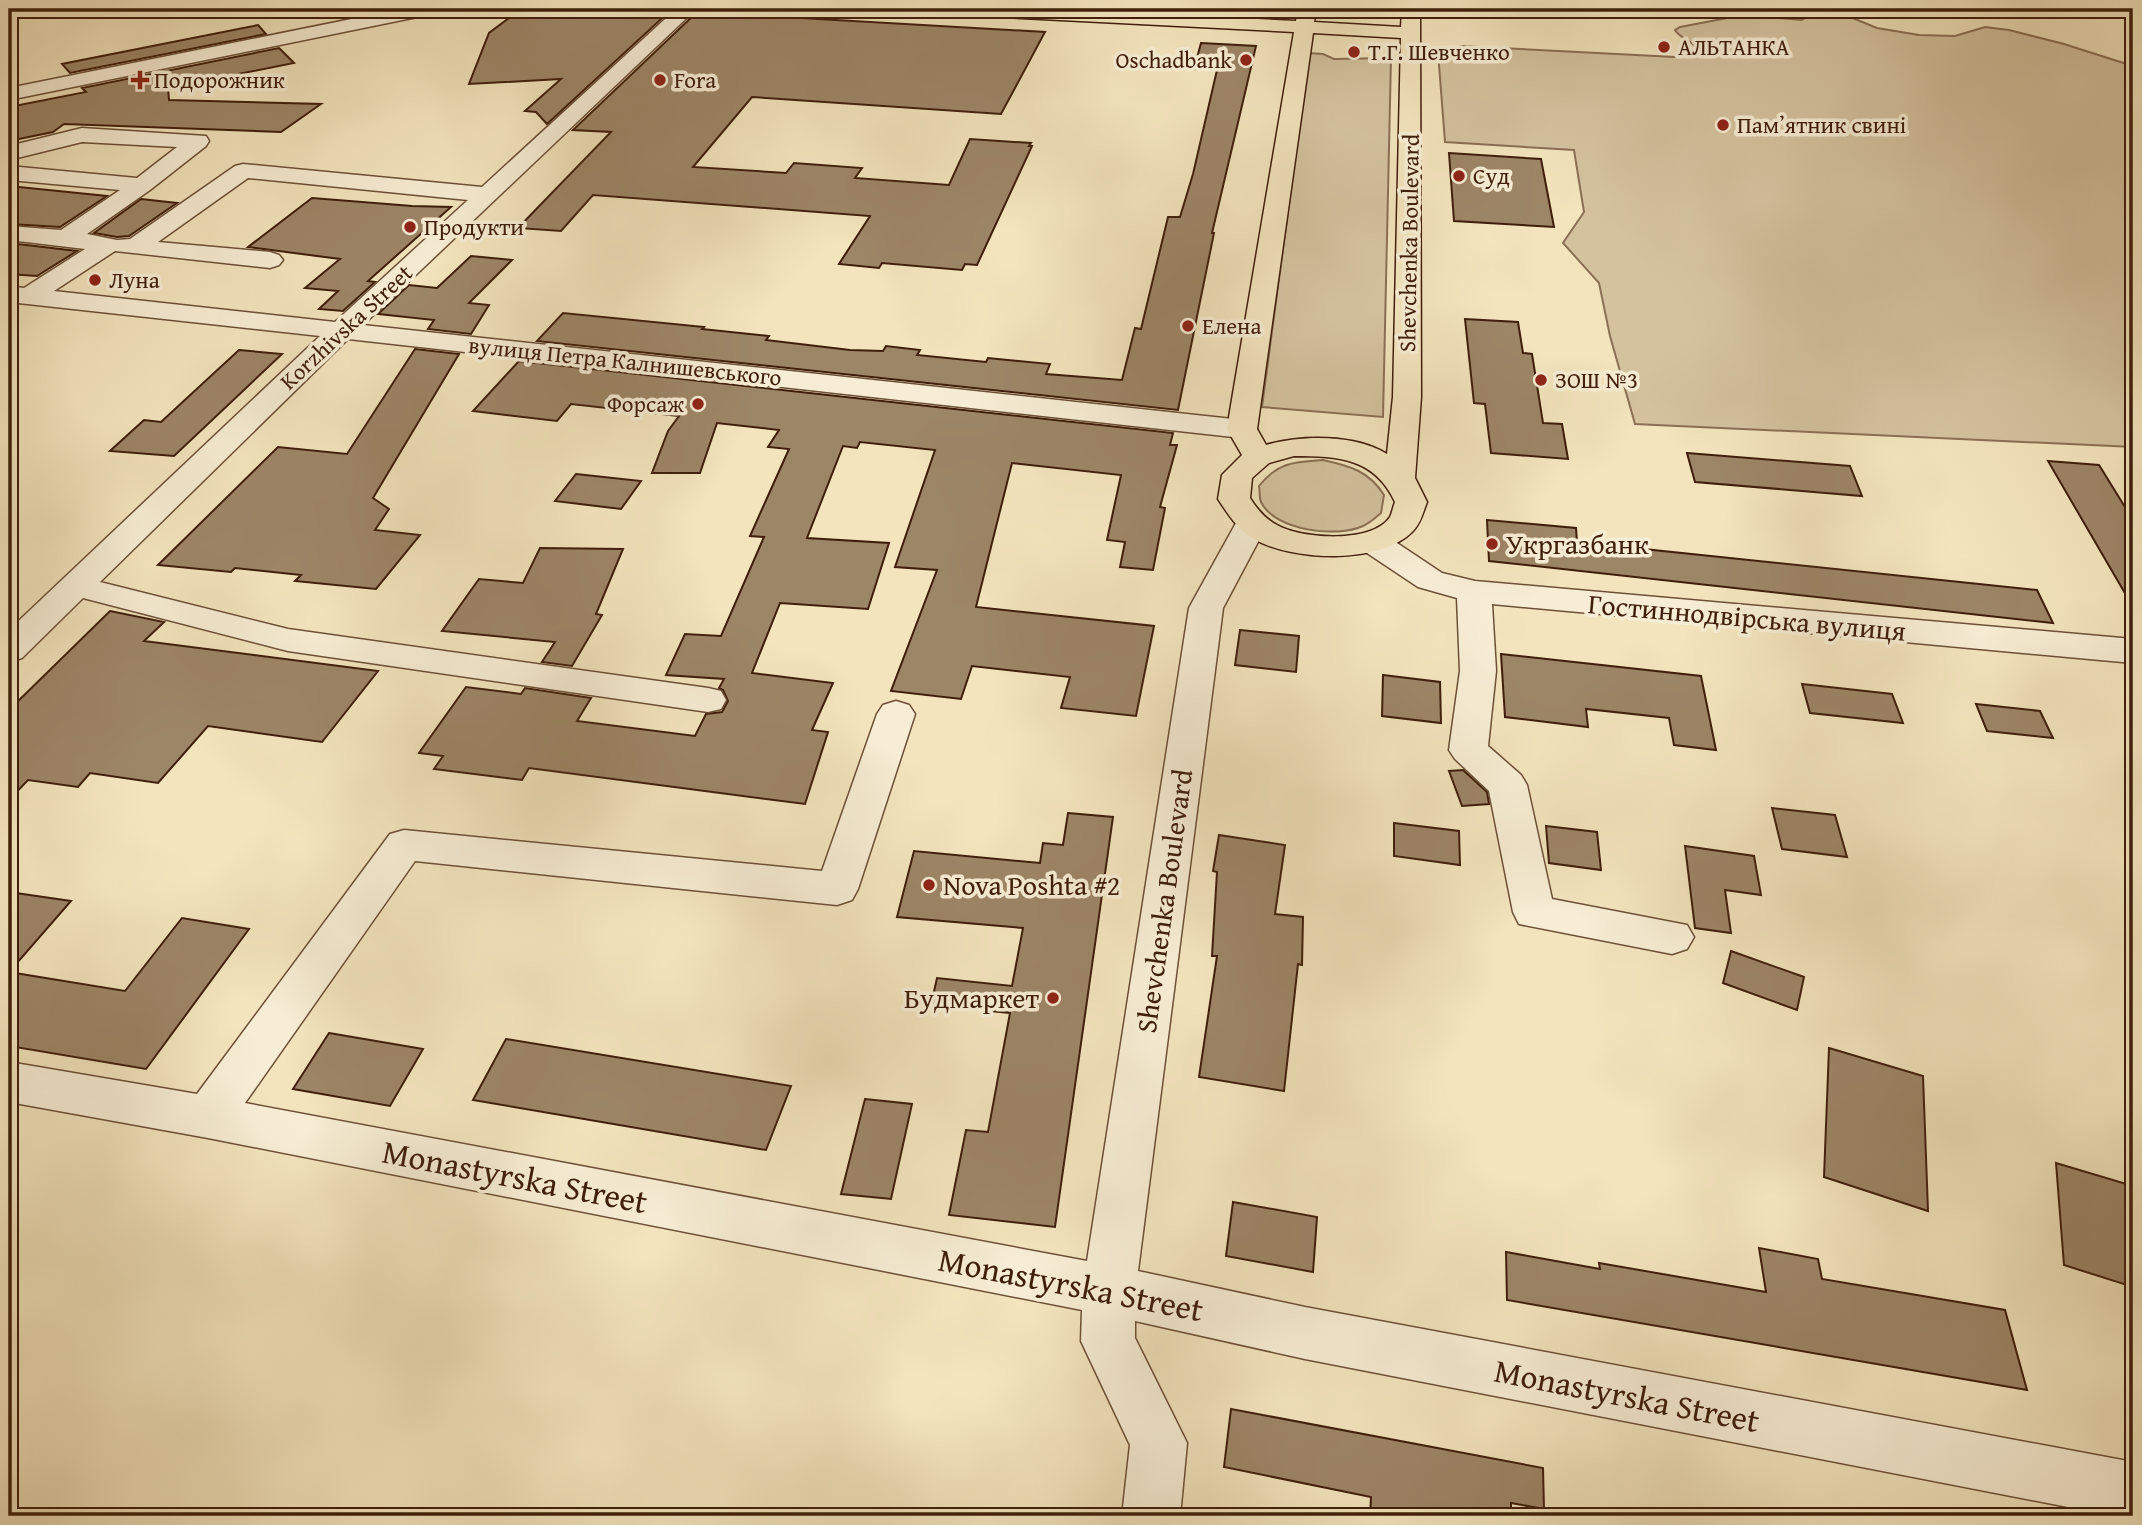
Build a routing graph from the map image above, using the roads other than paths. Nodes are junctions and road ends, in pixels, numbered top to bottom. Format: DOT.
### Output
graph roads {
  1 [pos="427,9"];
  2 [pos="687,9"];
  3 [pos="965,9"];
  4 [pos="1306,18"];
  5 [pos="1411,21"];
  6 [pos="9,94"];
  7 [pos="9,153"];
  8 [pos="9,173"];
  9 [pos="142,185"];
  10 [pos="487,195"];
  11 [pos="9,233"];
  12 [pos="66,238"];
  13 [pos="108,245"];
  14 [pos="135,247"];
  15 [pos="270,260"];
  16 [pos="19,295"];
  17 [pos="342,330"];
  18 [pos="1242,429"];
  19 [pos="1258,457"];
  20 [pos="1400,478"];
  21 [pos="1252,523"];
  22 [pos="1373,542"];
  23 [pos="75,586"];
  24 [pos="1474,592"];
  25 [pos="9,650"];
  26 [pos="2133,651"];
  27 [pos="708,699"];
  28 [pos="896,714"];
  29 [pos="1672,937"];
  30 [pos="9,1082"];
  31 [pos="208,1117"];
  32 [pos="1109,1290"];
  33 [pos="2133,1491"];
  34 [pos="1151,1516"];
  1 -- 6 [label="street"];
  2 -- 10 [label="street, Korzhivska Street"];
  3 -- 4 [label="main road"];
  4 -- 5 [label="main road"];
  4 -- 18 [label="main road"];
  5 -- 20 [label="main road, Shevchenka Boulevard"];
  7 -- 9 [label="street"];
  8 -- 9 [label="street"];
  9 -- 12 [label="street"];
  10 -- 14 [label="street"];
  10 -- 17 [label="street, Korzhivska Street"];
  11 -- 12 [label="street"];
  12 -- 13 [label="street"];
  13 -- 14 [label="street"];
  13 -- 16 [label="street"];
  14 -- 15 [label="street"];
  16 -- 17 [label="street, вулиця Петра Калнишевського"];
  17 -- 18 [label="street, вулиця Петра Калнишевського"];
  17 -- 23 [label="street, Korzhivska Street"];
  18 -- 19 [label="main road"];
  19 -- 20 [label="main road"];
  19 -- 21 [label="main road"];
  20 -- 22 [label="main road, Shevchenka Boulevard"];
  21 -- 22 [label="main road, Shevchenka Boulevard"];
  21 -- 32 [label="street, Shevchenka Boulevard"];
  22 -- 24 [label="street, Гостиннодвірська вулиця"];
  23 -- 25 [label="street, Korzhivska Street"];
  23 -- 27 [label="street"];
  24 -- 26 [label="street, Гостиннодвірська вулиця"];
  24 -- 29 [label="street"];
  28 -- 31 [label="street"];
  30 -- 31 [label="street, Monastyrska Street"];
  31 -- 32 [label="street, Monastyrska Street"];
  32 -- 33 [label="street, Monastyrska Street"];
  32 -- 34 [label="street, Shevchenka Boulevard"];
}
